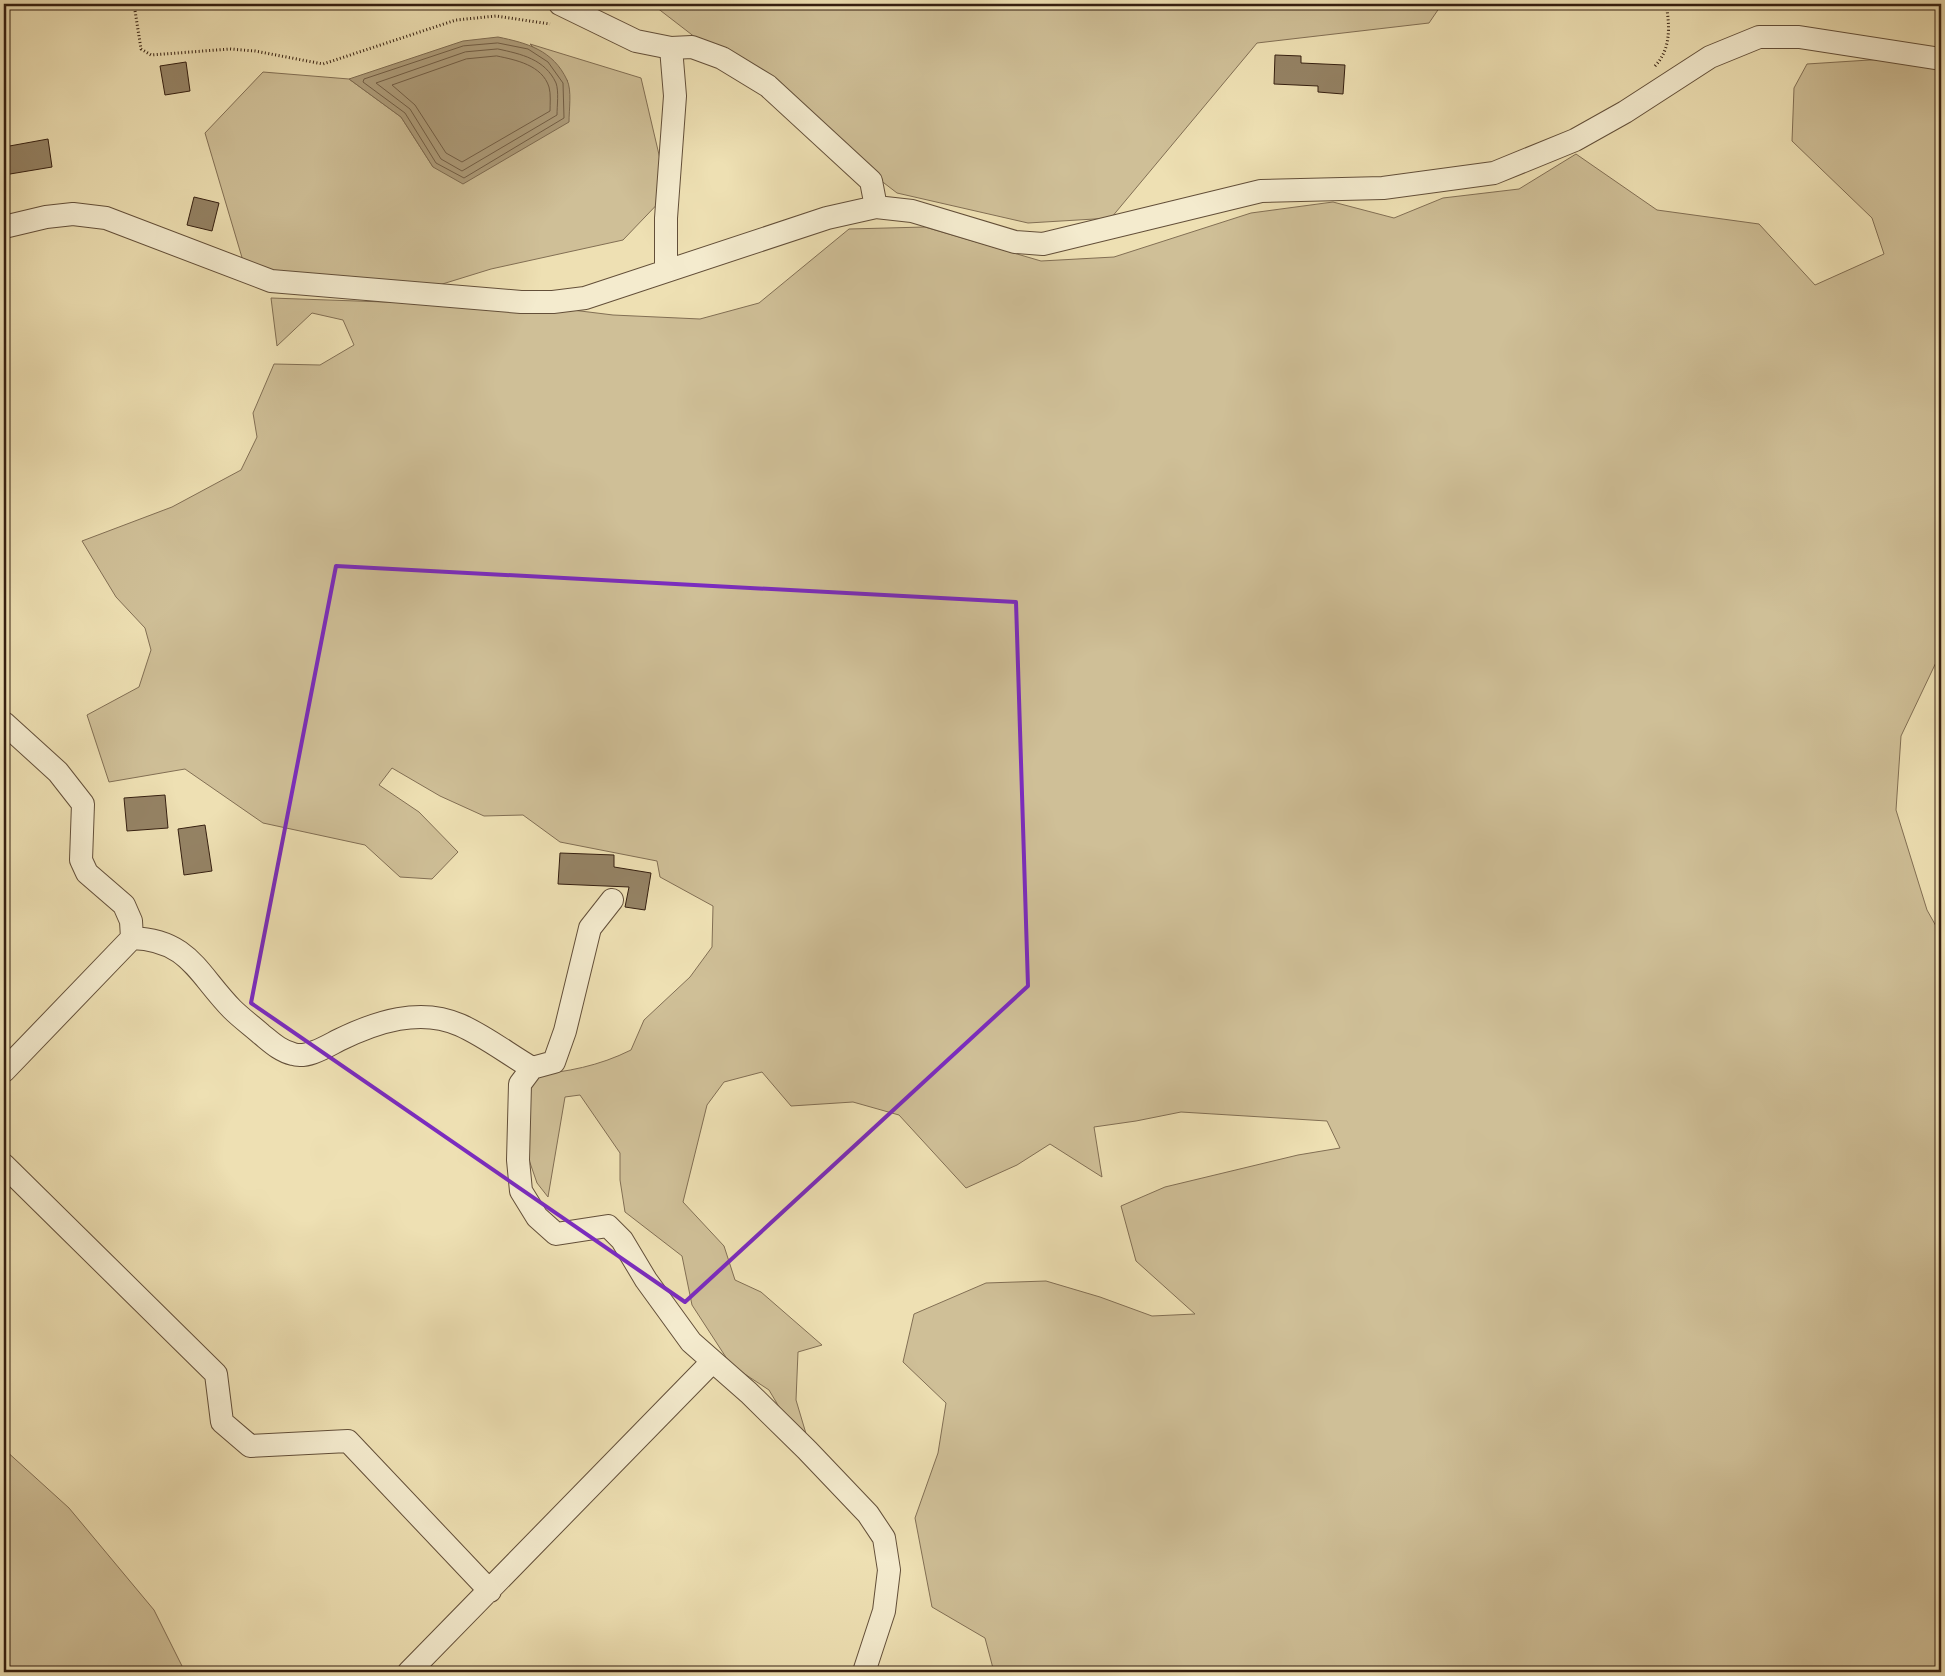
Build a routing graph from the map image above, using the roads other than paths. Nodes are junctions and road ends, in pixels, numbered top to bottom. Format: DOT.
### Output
graph roads {
  1 [pos="558,14"];
  2 [pos="671,48"];
  3 [pos="1941,59"];
  4 [pos="876,207"];
  5 [pos="4,227"];
  6 [pos="666,270"];
  7 [pos="4,723"];
  8 [pos="612,900"];
  9 [pos="132,938"];
  10 [pos="532,1068"];
  11 [pos="4,1071"];
  12 [pos="4,1165"];
  13 [pos="712,1362"];
  14 [pos="490,1591"];
  15 [pos="409,1672"];
  16 [pos="864,1672"];
  1 -- 2 [label="street"];
  2 -- 4 [label="street"];
  2 -- 6 [label="street"];
  3 -- 4 [label="street"];
  4 -- 6 [label="street"];
  5 -- 6 [label="street"];
  7 -- 9 [label="street"];
  8 -- 10 [label="street"];
  9 -- 10 [label="street"];
  9 -- 11 [label="street"];
  10 -- 13 [label="street"];
  12 -- 14 [label="street"];
  13 -- 14 [label="street"];
  13 -- 16 [label="street"];
  14 -- 15 [label="street"];
}
